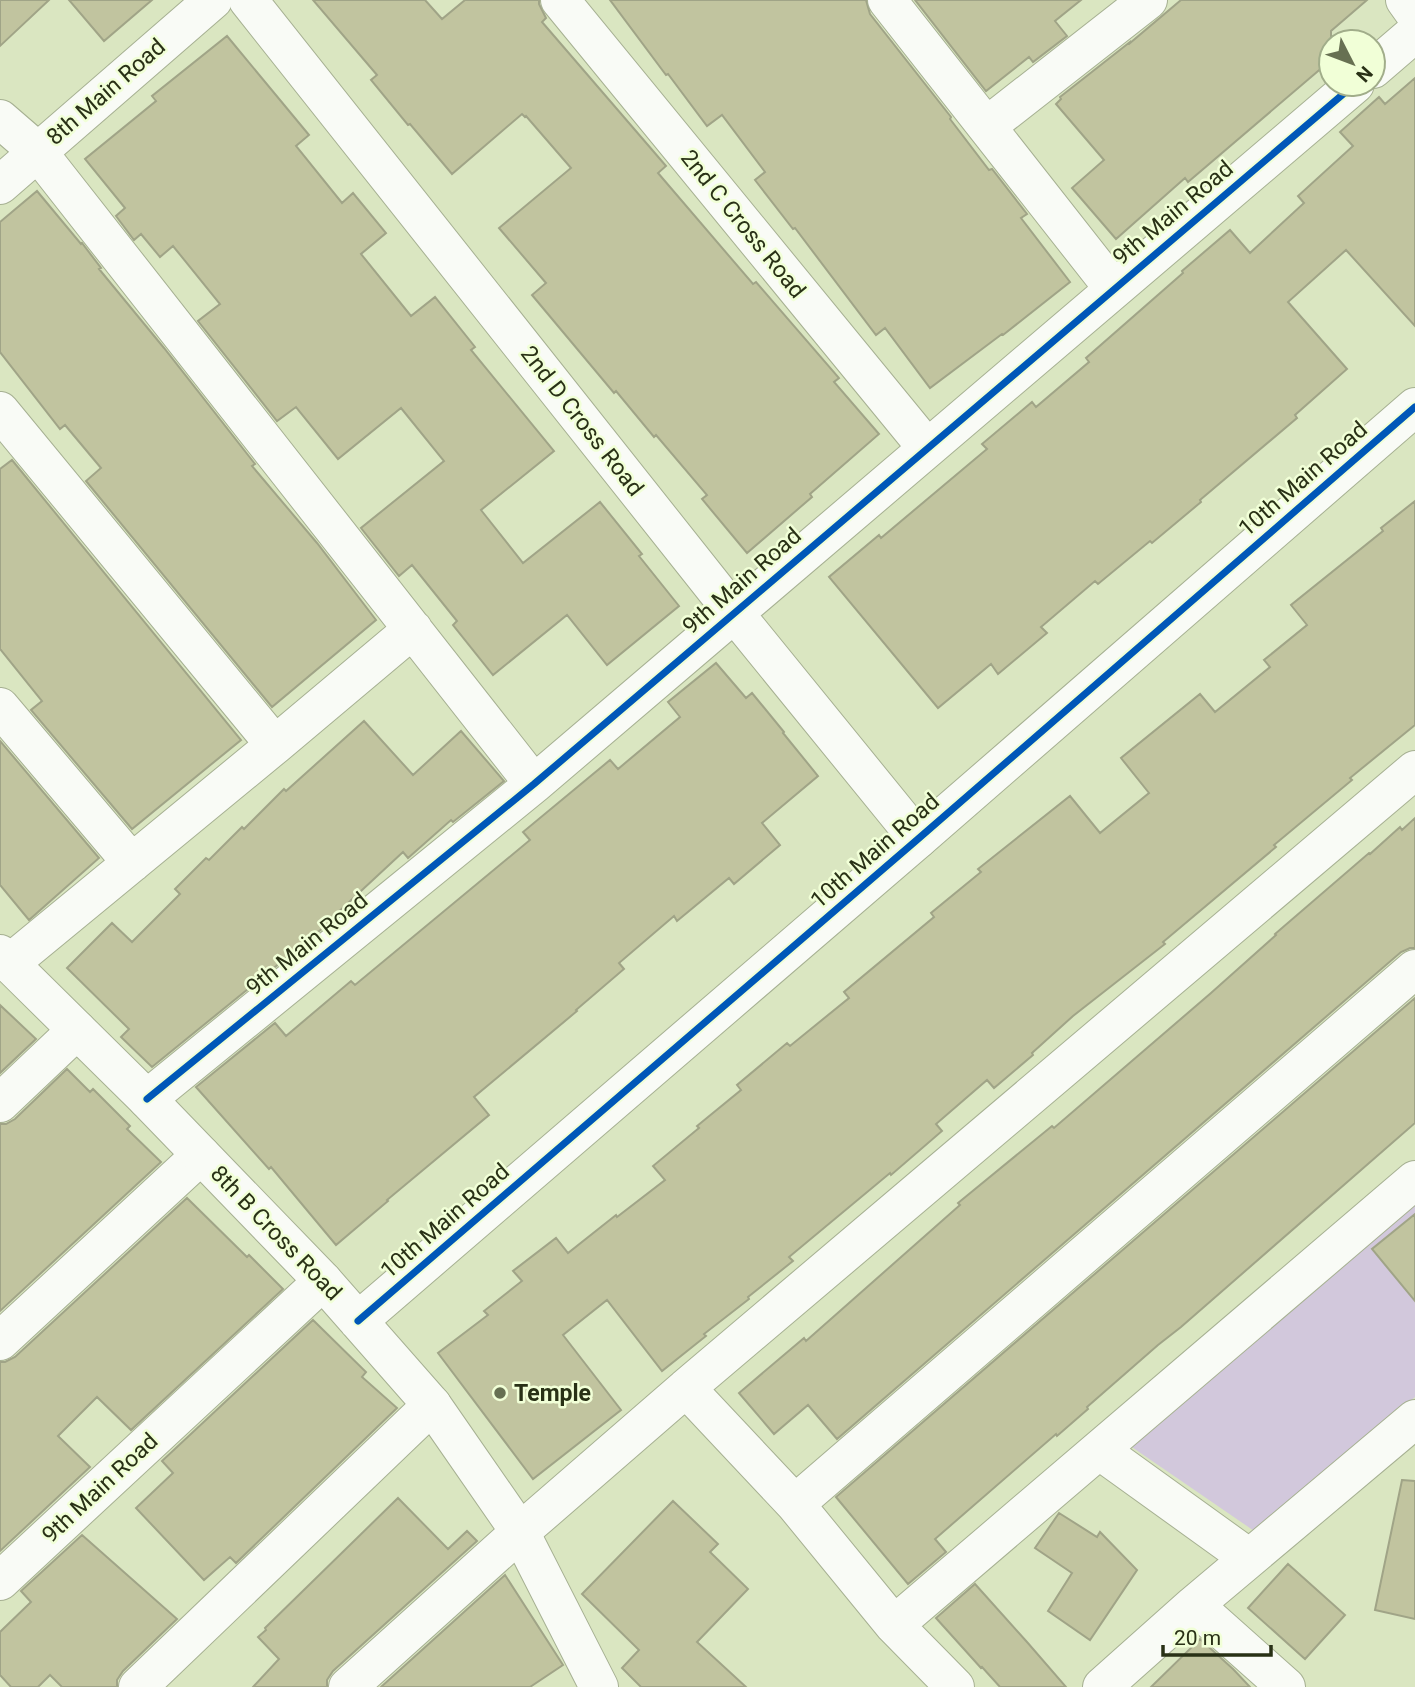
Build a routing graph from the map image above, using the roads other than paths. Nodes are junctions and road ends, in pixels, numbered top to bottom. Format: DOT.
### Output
graph roads {
  1 [pos="213,0"];
  2 [pos="248,0"];
  3 [pos="560,0"];
  4 [pos="887,0"];
  5 [pos="1148,0"];
  6 [pos="1405,0"];
  7 [pos="1415,15"];
  8 [pos="1415,33"];
  9 [pos="1387,57"];
  10 [pos="1339,98"];
  11 [pos="0,119"];
  12 [pos="986,126"];
  13 [pos="37,151"];
  14 [pos="0,185"];
  15 [pos="1114,289"];
  16 [pos="1415,407"];
  17 [pos="2,419"];
  18 [pos="927,448"];
  19 [pos="735,614"];
  20 [pos="413,629"];
  21 [pos="0,707"];
  22 [pos="275,745"];
  23 [pos="1415,770"];
  24 [pos="534,784"];
  25 [pos="918,839"];
  26 [pos="132,863"];
  27 [pos="5,959"];
  28 [pos="1415,969"];
  29 [pos="77,1030"];
  30 [pos="147,1099"];
  31 [pos="0,1103"];
  32 [pos="201,1155"];
  33 [pos="1415,1180"];
  34 [pos="323,1281"];
  35 [pos="358,1321"];
  36 [pos="0,1341"];
  37 [pos="686,1388"];
  38 [pos="432,1405"];
  39 [pos="1415,1419"];
  40 [pos="1099,1450"];
  41 [pos="795,1504"];
  42 [pos="520,1532"];
  43 [pos="1249,1558"];
  44 [pos="0,1581"];
  45 [pos="1194,1605"];
  46 [pos="894,1625"];
  47 [pos="138,1687"];
  48 [pos="348,1687"];
  49 [pos="599,1687"];
  50 [pos="955,1687"];
  51 [pos="1102,1687"];
  52 [pos="1286,1687"];
  1 -- 13 [label="street, 8th Main Road"];
  2 -- 19 [label="street, 2nd D Cross Road"];
  3 -- 18 [label="street, 2nd C Cross Road"];
  4 -- 12 [label="street"];
  5 -- 12 [label="street"];
  6 -- 7 [label="street"];
  8 -- 9 [label="street"];
  10 -- 15 [label="street, 9th Main Road"];
  11 -- 13 [label="street"];
  12 -- 15 [label="street"];
  13 -- 14 [label="street, 8th Main Road"];
  13 -- 20 [label="street"];
  15 -- 18 [label="street, 9th Main Road"];
  16 -- 25 [label="street, 10th Main Road"];
  17 -- 22 [label="street"];
  18 -- 19 [label="street, 9th Main Road"];
  19 -- 24 [label="street, 9th Main Road"];
  19 -- 25 [label="street, 2nd D Cross Road"];
  20 -- 22 [label="street"];
  20 -- 24 [label="street"];
  21 -- 26 [label="street"];
  22 -- 26 [label="street"];
  23 -- 37 [label="street"];
  24 -- 30 [label="street, 9th Main Road"];
  25 -- 35 [label="street, 10th Main Road"];
  26 -- 27 [label="street"];
  27 -- 29 [label="street, 8th B Cross Road"];
  28 -- 41 [label="street"];
  29 -- 30 [label="street, 8th B Cross Road"];
  29 -- 31 [label="street"];
  30 -- 32 [label="street, 8th B Cross Road"];
  32 -- 34 [label="street, 8th B Cross Road"];
  32 -- 36 [label="street"];
  33 -- 40 [label="street"];
  34 -- 35 [label="street, 8th B Cross Road"];
  34 -- 44 [label="street, 9th Main Road"];
  35 -- 38 [label="street, 8th B Cross Road"];
  37 -- 41 [label="street"];
  37 -- 42 [label="street"];
  38 -- 42 [label="street, 8th B Cross Road"];
  38 -- 47 [label="street"];
  39 -- 43 [label="street"];
  40 -- 43 [label="street"];
  40 -- 46 [label="street"];
  41 -- 46 [label="street"];
  42 -- 48 [label="street"];
  42 -- 49 [label="street, 8th B Cross Road"];
  43 -- 45 [label="street"];
  45 -- 51 [label="street"];
  45 -- 52 [label="street"];
  46 -- 50 [label="street"];
}
